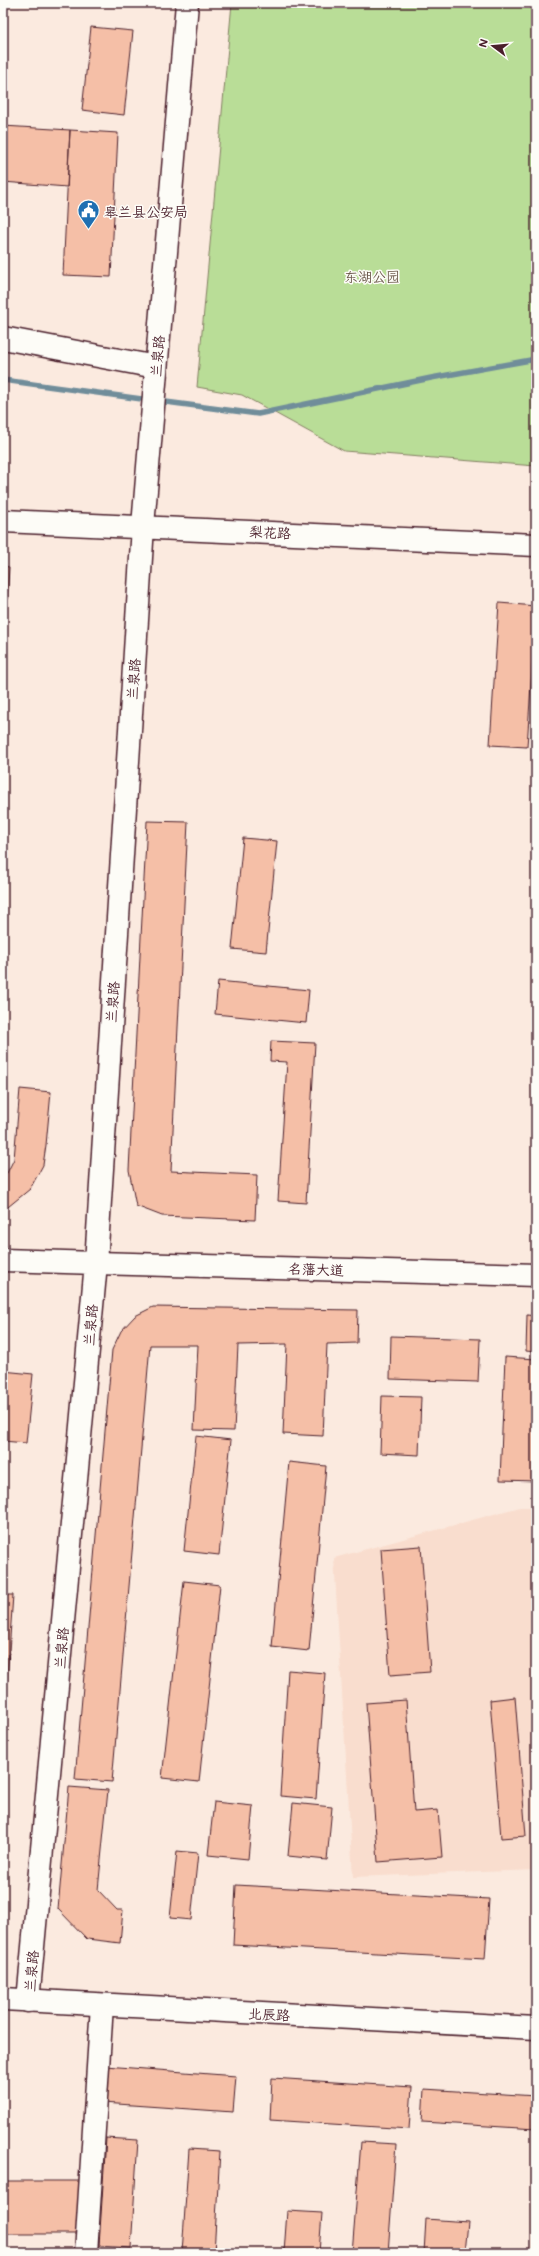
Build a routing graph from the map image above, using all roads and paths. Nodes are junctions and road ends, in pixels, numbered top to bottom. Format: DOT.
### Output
graph roads {
  1 [pos="187,3"];
  2 [pos="3,338"];
  3 [pos="155,376"];
  4 [pos="3,521"];
  5 [pos="143,526"];
  6 [pos="536,545"];
  7 [pos="3,1260"];
  8 [pos="96,1263"];
  9 [pos="536,1275"];
  10 [pos="3,1999"];
  11 [pos="28,2001"];
  12 [pos="102,2005"];
  13 [pos="536,2028"];
  14 [pos="86,2253"];
  1 -- 3 [label="street, 兰泉路"];
  2 -- 3 [label="street"];
  3 -- 5 [label="street, 兰泉路"];
  4 -- 5 [label="street, 梨花路"];
  5 -- 6 [label="street, 梨花路"];
  5 -- 8 [label="street, 兰泉路"];
  7 -- 8 [label="street, 名藩大道"];
  8 -- 9 [label="street, 名藩大道"];
  8 -- 11 [label="street, 兰泉路"];
  10 -- 11 [label="street, 北辰路"];
  11 -- 12 [label="street, 北辰路"];
  12 -- 13 [label="street, 北辰路"];
  12 -- 14 [label="street"];
}
